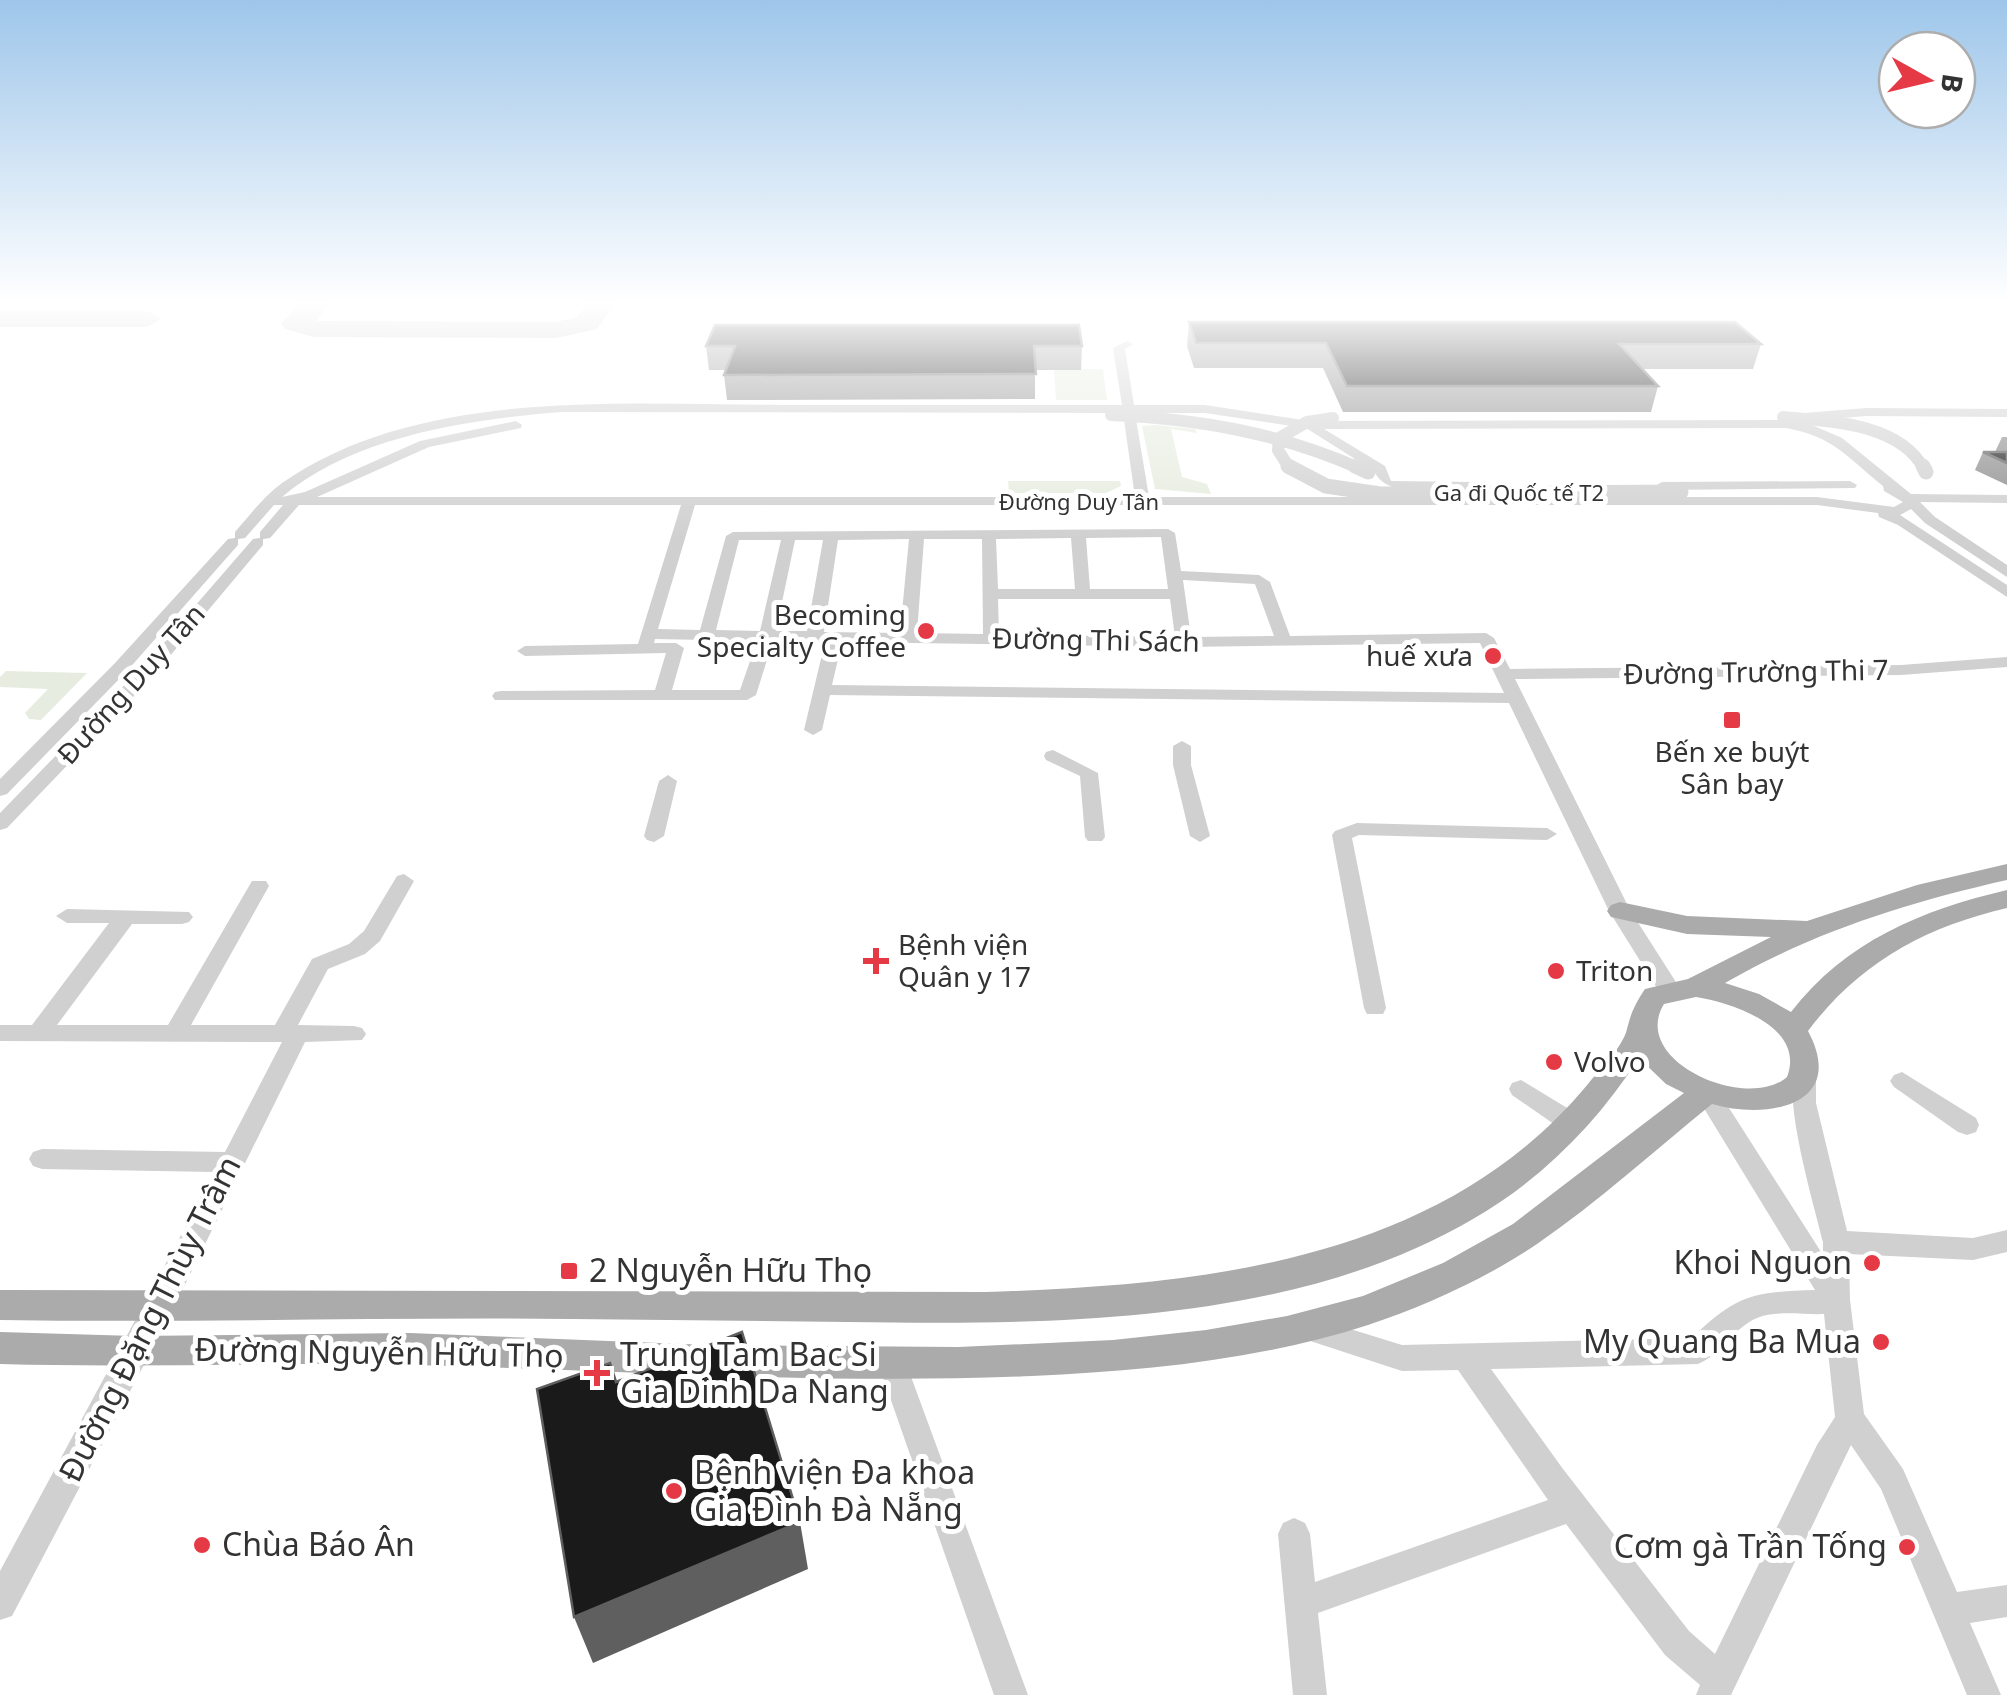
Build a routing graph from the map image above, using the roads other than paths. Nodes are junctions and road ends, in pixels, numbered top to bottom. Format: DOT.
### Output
graph roads {
  1 [pos="1123,381"];
  2 [pos="2007,413"];
  3 [pos="1128,415"];
  4 [pos="1758,422"];
  5 [pos="1310,425"];
  6 [pos="1389,482"];
  7 [pos="1848,492"];
  8 [pos="1906,497"];
  9 [pos="2007,499"];
  10 [pos="690,500"];
  11 [pos="271,501"];
  12 [pos="294,502"];
  13 [pos="1143,502"];
  14 [pos="1400,502"];
  15 [pos="1868,509"];
  16 [pos="567,512"];
  17 [pos="596,512"];
  18 [pos="1078,533"];
  19 [pos="918,534"];
  20 [pos="989,534"];
  21 [pos="789,536"];
  22 [pos="831,536"];
  23 [pos="2007,574"];
  24 [pos="1174,575"];
  25 [pos="1987,579"];
  26 [pos="2007,592"];
  27 [pos="989,594"];
  28 [pos="1083,594"];
  29 [pos="1178,594"];
  30 [pos="184,597"];
  31 [pos="210,598"];
  32 [pos="707,634"];
  33 [pos="767,634"];
  34 [pos="815,634"];
  35 [pos="835,635"];
  36 [pos="908,637"];
  37 [pos="992,639"];
  38 [pos="1284,641"];
  39 [pos="646,642"];
  40 [pos="1184,642"];
  41 [pos="524,651"];
  42 [pos="2007,662"];
  43 [pos="1504,674"];
  44 [pos="823,690"];
  45 [pos="501,696"];
  46 [pos="662,696"];
  47 [pos="1515,698"];
  48 [pos="813,730"];
  49 [pos="1182,746"];
  50 [pos="1052,756"];
  51 [pos="668,781"];
  52 [pos="0,790"];
  53 [pos="0,824"];
  54 [pos="1547,834"];
  55 [pos="654,836"];
  56 [pos="1200,836"];
  57 [pos="1095,837"];
  58 [pos="2007,872"];
  59 [pos="404,880"];
  60 [pos="259,886"];
  61 [pos="2007,899"];
  62 [pos="1620,911"];
  63 [pos="67,916"];
  64 [pos="126,916"];
  65 [pos="182,917"];
  66 [pos="1812,930"];
  67 [pos="1683,989"];
  68 [pos="1375,1008"];
  69 [pos="176,1032"];
  70 [pos="1640,1032"];
  71 [pos="1792,1032"];
  72 [pos="0,1033"];
  73 [pos="38,1033"];
  74 [pos="290,1034"];
  75 [pos="354,1034"];
  76 [pos="1804,1077"];
  77 [pos="1902,1080"];
  78 [pos="1521,1090"];
  79 [pos="1706,1092"];
  80 [pos="1574,1124"];
  81 [pos="1967,1125"];
  82 [pos="42,1160"];
  83 [pos="232,1162"];
  84 [pos="2007,1241"];
  85 [pos="1836,1242"];
  86 [pos="1836,1300"];
  87 [pos="0,1305"];
  88 [pos="159,1308"];
  89 [pos="1305,1327"];
  90 [pos="0,1348"];
  91 [pos="135,1352"];
  92 [pos="1466,1358"];
  93 [pos="892,1362"];
  94 [pos="1850,1419"];
  95 [pos="1573,1506"];
  96 [pos="1294,1534"];
  97 [pos="2007,1602"];
  98 [pos="1301,1603"];
  99 [pos="0,1604"];
  100 [pos="1947,1610"];
  101 [pos="1716,1688"];
  102 [pos="1011,1695"];
  103 [pos="1310,1695"];
  104 [pos="1984,1695"];
  1 -- 3 [label="street"];
  2 -- 4 [label="street"];
  3 -- 5 [label="street"];
  3 -- 11 [label="street"];
  3 -- 12 [label="street"];
  3 -- 13 [label="street"];
  4 -- 5 [label="street"];
  4 -- 8 [label="street"];
  5 -- 6 [label="street"];
  6 -- 7 [label="street"];
  6 -- 12 [label="street, bridge"];
  6 -- 14 [label="street"];
  7 -- 8 [label="street"];
  7 -- 8 [label="street, Ga đi Quốc tế T2, bridge"];
  7 -- 15 [label="street"];
  8 -- 9 [label="street"];
  8 -- 15 [label="street"];
  8 -- 23 [label="street"];
  10 -- 12 [label="street, Đường Duy Tân"];
  10 -- 13 [label="street, Đường Duy Tân"];
  10 -- 39 [label="street"];
  11 -- 12 [label="street, Đường Duy Tân"];
  11 -- 30 [label="street, Đường Duy Tân"];
  12 -- 31 [label="street, Đường Duy Tân"];
  13 -- 14 [label="street, Đường Duy Tân"];
  14 -- 15 [label="street, Đường Duy Tân"];
  15 -- 25 [label="street"];
  16 -- 17 [label="street"];
  18 -- 20 [label="street"];
  18 -- 24 [label="street"];
  18 -- 28 [label="street"];
  19 -- 20 [label="street"];
  19 -- 22 [label="street"];
  19 -- 36 [label="street"];
  20 -- 27 [label="street"];
  21 -- 22 [label="street"];
  21 -- 32 [label="street"];
  21 -- 33 [label="street"];
  22 -- 34 [label="street"];
  23 -- 25 [label="street"];
  24 -- 29 [label="street"];
  24 -- 38 [label="street"];
  25 -- 26 [label="street"];
  27 -- 28 [label="street"];
  27 -- 37 [label="street"];
  28 -- 29 [label="street"];
  29 -- 40 [label="street"];
  30 -- 31 [label="street"];
  30 -- 52 [label="street, Đường Duy Tân"];
  31 -- 53 [label="street, Đường Duy Tân"];
  32 -- 33 [label="street, Đường Thi Sách"];
  32 -- 39 [label="street, Đường Thi Sách"];
  33 -- 34 [label="street, Đường Thi Sách"];
  33 -- 46 [label="street"];
  34 -- 35 [label="street, Đường Thi Sách"];
  35 -- 36 [label="street, Đường Thi Sách"];
  35 -- 44 [label="street"];
  36 -- 37 [label="street, Đường Thi Sách"];
  37 -- 40 [label="street, Đường Thi Sách"];
  38 -- 40 [label="street, Đường Thi Sách"];
  38 -- 43 [label="street, Đường Thi Sách"];
  39 -- 41 [label="street, Đường Thi Sách"];
  39 -- 46 [label="street"];
  42 -- 43 [label="street, Đường Trường Thi 7"];
  43 -- 47 [label="street"];
  44 -- 47 [label="street"];
  44 -- 48 [label="street"];
  45 -- 46 [label="street"];
  47 -- 62 [label="street"];
  49 -- 56 [label="street"];
  50 -- 57 [label="street"];
  51 -- 55 [label="street"];
  54 -- 68 [label="street"];
  58 -- 66 [label="main road"];
  59 -- 74 [label="street, Đường Đặng Thùy Trâm"];
  60 -- 69 [label="street"];
  61 -- 71 [label="main road"];
  62 -- 66 [label="main road"];
  62 -- 67 [label="street"];
  63 -- 64 [label="street"];
  64 -- 65 [label="street"];
  64 -- 73 [label="street"];
  66 -- 67 [label="main road"];
  67 -- 70 [label="main road"];
  67 -- 71 [label="main road"];
  69 -- 73 [label="street"];
  69 -- 74 [label="street"];
  70 -- 79 [label="main road"];
  70 -- 80 [label="main road, Đường Nguyễn Hữu Thọ"];
  71 -- 76 [label="main road"];
  72 -- 73 [label="street"];
  74 -- 75 [label="street"];
  74 -- 83 [label="street, Đường Đặng Thùy Trâm"];
  76 -- 79 [label="main road"];
  76 -- 85 [label="street"];
  77 -- 81 [label="street"];
  78 -- 80 [label="street"];
  79 -- 86 [label="street"];
  79 -- 89 [label="main road, Đường Nguyễn Hữu Thọ"];
  80 -- 88 [label="main road, Đường Nguyễn Hữu Thọ"];
  82 -- 83 [label="street"];
  83 -- 88 [label="street, Đường Đặng Thùy Trâm"];
  84 -- 85 [label="street"];
  85 -- 86 [label="street"];
  86 -- 92 [label="street"];
  86 -- 94 [label="street"];
  87 -- 88 [label="main road, Đường Nguyễn Hữu Thọ"];
  88 -- 91 [label="street, Đường Đặng Thùy Trâm"];
  89 -- 92 [label="street"];
  89 -- 93 [label="main road, Đường Nguyễn Hữu Thọ"];
  90 -- 91 [label="main road, Đường Nguyễn Hữu Thọ"];
  91 -- 93 [label="main road, Đường Nguyễn Hữu Thọ"];
  91 -- 99 [label="street, Đường Đặng Thùy Trâm"];
  92 -- 95 [label="street"];
  93 -- 102 [label="street"];
  94 -- 100 [label="street"];
  94 -- 101 [label="street"];
  95 -- 98 [label="street"];
  95 -- 101 [label="street"];
  96 -- 98 [label="street"];
  97 -- 100 [label="street"];
  98 -- 103 [label="street"];
  100 -- 104 [label="street"];
}
